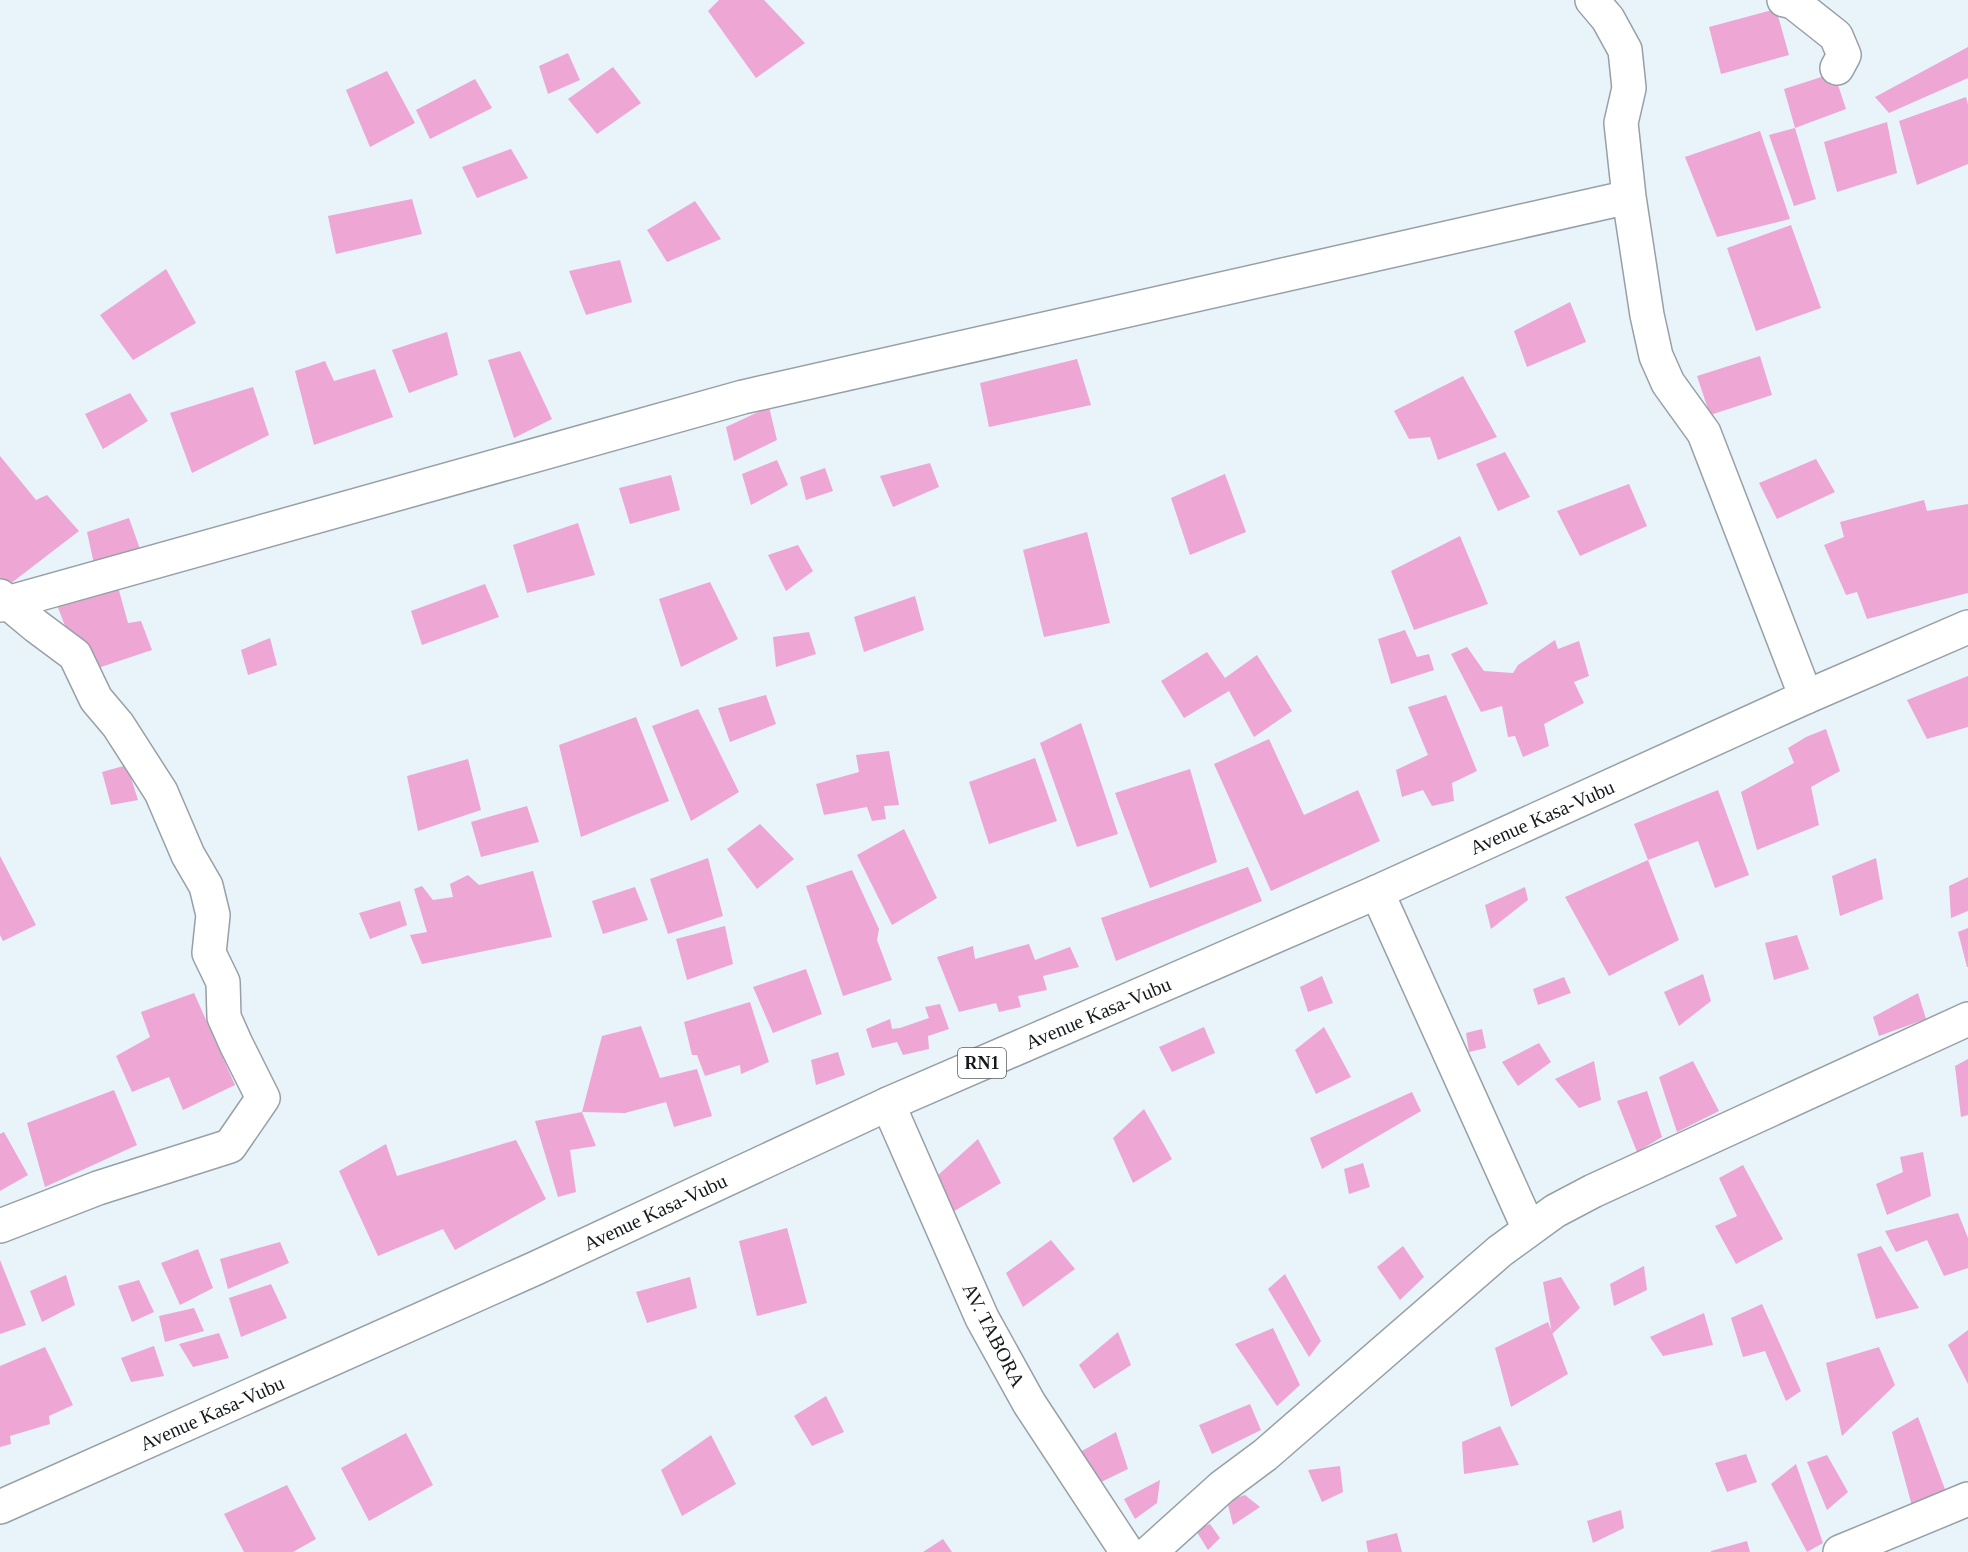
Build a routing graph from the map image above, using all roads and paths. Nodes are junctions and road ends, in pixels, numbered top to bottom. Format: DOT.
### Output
graph roads {
  1 [pos="1592,0"];
  2 [pos="1614,0"];
  3 [pos="1784,0"];
  4 [pos="1837,68"];
  5 [pos="1629,197"];
  6 [pos="2,601"];
  7 [pos="1968,627"];
  8 [pos="1806,697"];
  9 [pos="1377,892"];
  10 [pos="1968,1019"];
  11 [pos="888,1104"];
  12 [pos="0,1226"];
  13 [pos="1529,1229"];
  14 [pos="1968,1499"];
  15 [pos="0,1507"];
  16 [pos="1127,1552"];
  17 [pos="1150,1552"];
  18 [pos="1840,1552"];
  1 -- 2 [label="main road"];
  1 -- 5 [label="main road"];
  3 -- 4 [label="main road"];
  5 -- 6 [label="main road"];
  5 -- 8 [label="main road"];
  6 -- 12 [label="main road"];
  7 -- 8 [label="main road, Avenue Kasa-Vubu / RN1"];
  8 -- 9 [label="main road, Avenue Kasa-Vubu / RN1"];
  9 -- 11 [label="main road, Avenue Kasa-Vubu / RN1"];
  9 -- 13 [label="main road"];
  10 -- 13 [label="main road"];
  11 -- 15 [label="main road, Avenue Kasa-Vubu / RN1"];
  11 -- 16 [label="main road, AV. TABORA"];
  13 -- 17 [label="main road"];
  14 -- 18 [label="main road"];
}
